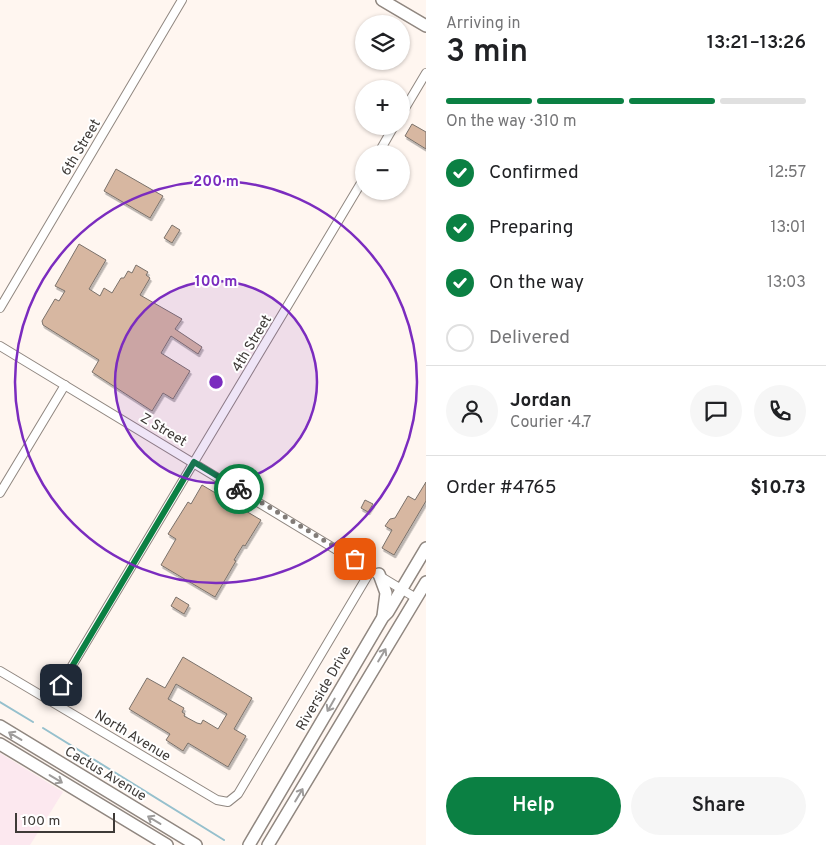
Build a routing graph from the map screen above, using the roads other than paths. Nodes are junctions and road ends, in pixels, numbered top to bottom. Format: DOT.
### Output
graph roads {
  1 [pos="182,0"];
  2 [pos="382,0"];
  3 [pos="426,26"];
  4 [pos="426,73"];
  5 [pos="410,100"];
  6 [pos="355,193"];
  7 [pos="0,308"];
  8 [pos="0,346"];
  9 [pos="65,385"];
  10 [pos="194,462"];
  11 [pos="0,494"];
  12 [pos="426,548"];
  13 [pos="375,572"];
  14 [pos="426,582"];
  15 [pos="402,588"];
  16 [pos="416,598"];
  17 [pos="382,617"];
  18 [pos="0,671"];
  19 [pos="51,701"];
  20 [pos="0,726"];
  21 [pos="0,744"];
  22 [pos="74,789"];
  23 [pos="137,809"];
  24 [pos="167,845"];
  25 [pos="196,845"];
  26 [pos="249,845"];
  27 [pos="268,845"];
  1 -- 7 [label="street, 6th Street"];
  2 -- 3 [label="street"];
  4 -- 5 [label="street"];
  6 -- 10 [label="street, 4th Street"];
  8 -- 9 [label="street, Z Street"];
  9 -- 10 [label="street, Z Street"];
  9 -- 11 [label="street"];
  10 -- 13 [label="street, Z Street"];
  10 -- 19 [label="street, 4th Street"];
  12 -- 15 [label="street, Riverside Drive"];
  13 -- 15 [label="street, Z Street"];
  13 -- 17 [label="street"];
  13 -- 19 [label="street, North Avenue"];
  14 -- 16 [label="street"];
  15 -- 16 [label="street, Z Street"];
  15 -- 17 [label="street, Riverside Drive"];
  27 -- 16 [label="street, one-way"];
  17 -- 26 [label="street, Riverside Drive, one-way"];
  18 -- 19 [label="street, North Avenue"];
  23 -- 20 [label="street, Cactus Avenue, one-way"];
  21 -- 22 [label="street, one-way"];
  22 -- 23 [label="street"];
  22 -- 24 [label="street"];
  25 -- 23 [label="street, Cactus Avenue, one-way"];
}
